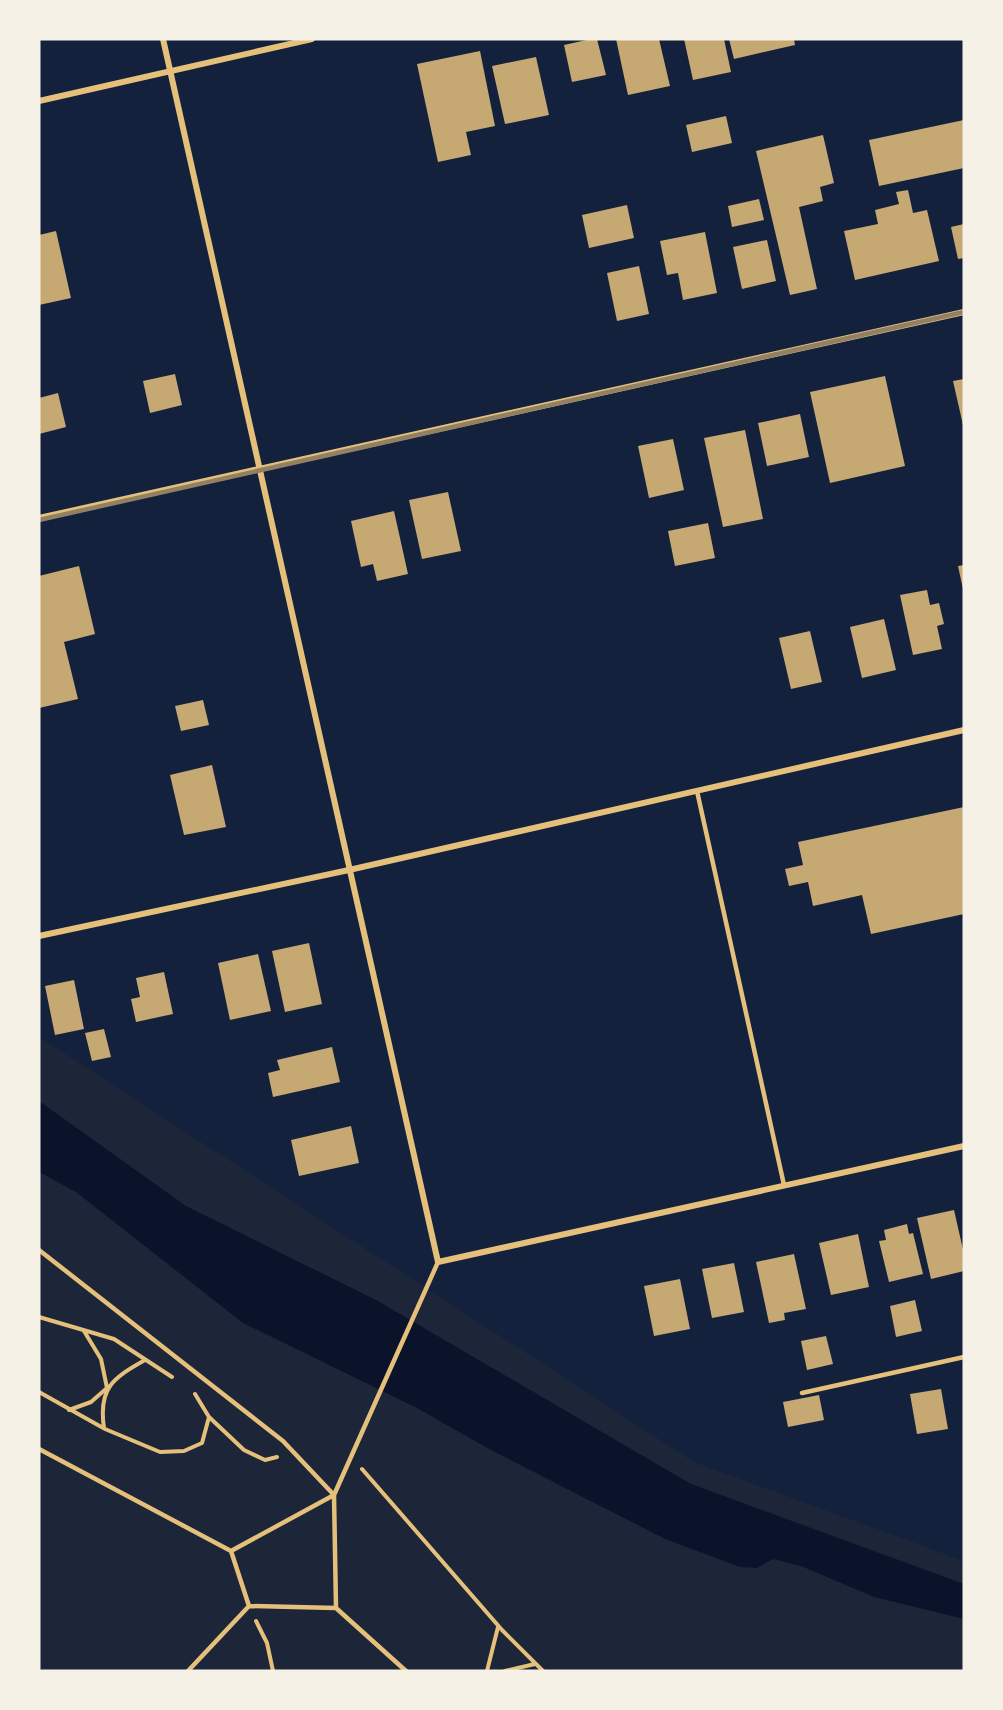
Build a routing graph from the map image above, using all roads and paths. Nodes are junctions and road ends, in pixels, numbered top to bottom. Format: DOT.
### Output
graph roads {
  1 [pos="163,39"];
  2 [pos="312,39"];
  3 [pos="170,71"];
  4 [pos="39,100"];
  5 [pos="964,312"];
  6 [pos="260,469"];
  7 [pos="39,518"];
  8 [pos="964,730"];
  9 [pos="697,790"];
  10 [pos="349,870"];
  11 [pos="39,936"];
  12 [pos="964,1146"];
  13 [pos="784,1185"];
  14 [pos="39,1250"];
  15 [pos="438,1262"];
  16 [pos="39,1317"];
  17 [pos="84,1330"];
  18 [pos="964,1357"];
  19 [pos="145,1360"];
  20 [pos="174,1378"];
  21 [pos="107,1388"];
  22 [pos="193,1391"];
  23 [pos="39,1392"];
  24 [pos="802,1393"];
  25 [pos="69,1410"];
  26 [pos="209,1417"];
  27 [pos="105,1429"];
  28 [pos="39,1449"];
  29 [pos="293,1452"];
  30 [pos="351,1457"];
  31 [pos="334,1495"];
  32 [pos="231,1551"];
  33 [pos="249,1606"];
  34 [pos="336,1608"];
  35 [pos="498,1626"];
  36 [pos="535,1664"];
  37 [pos="188,1671"];
  38 [pos="273,1671"];
  39 [pos="406,1671"];
  40 [pos="488,1671"];
  41 [pos="505,1671"];
  42 [pos="543,1671"];
  1 -- 3 [label="street"];
  2 -- 3 [label="street"];
  3 -- 4 [label="street"];
  3 -- 6 [label="street"];
  5 -- 6 [label="street"];
  6 -- 7 [label="street"];
  6 -- 10 [label="street"];
  8 -- 9 [label="street"];
  9 -- 10 [label="street"];
  9 -- 13 [label="lane"];
  10 -- 11 [label="street"];
  10 -- 15 [label="street"];
  12 -- 13 [label="street"];
  13 -- 15 [label="street"];
  14 -- 29 [label="lane"];
  15 -- 30 [label="lane"];
  16 -- 17 [label="path"];
  17 -- 19 [label="path"];
  17 -- 21 [label="path"];
  18 -- 24 [label="lane"];
  19 -- 20 [label="path"];
  19 -- 21 [label="path"];
  21 -- 25 [label="path"];
  21 -- 27 [label="path"];
  22 -- 26 [label="path"];
  23 -- 25 [label="path"];
  25 -- 27 [label="path"];
  26 -- 27 [label="path"];
  26 -- 29 [label="path"];
  28 -- 32 [label="lane"];
  29 -- 31 [label="lane"];
  30 -- 31 [label="lane"];
  30 -- 35 [label="path"];
  31 -- 32 [label="lane"];
  31 -- 34 [label="lane"];
  32 -- 33 [label="lane"];
  33 -- 34 [label="lane"];
  33 -- 37 [label="lane"];
  33 -- 38 [label="path"];
  34 -- 39 [label="lane"];
  35 -- 36 [label="path"];
  35 -- 40 [label="path"];
  36 -- 41 [label="path"];
  36 -- 42 [label="path"];
}
